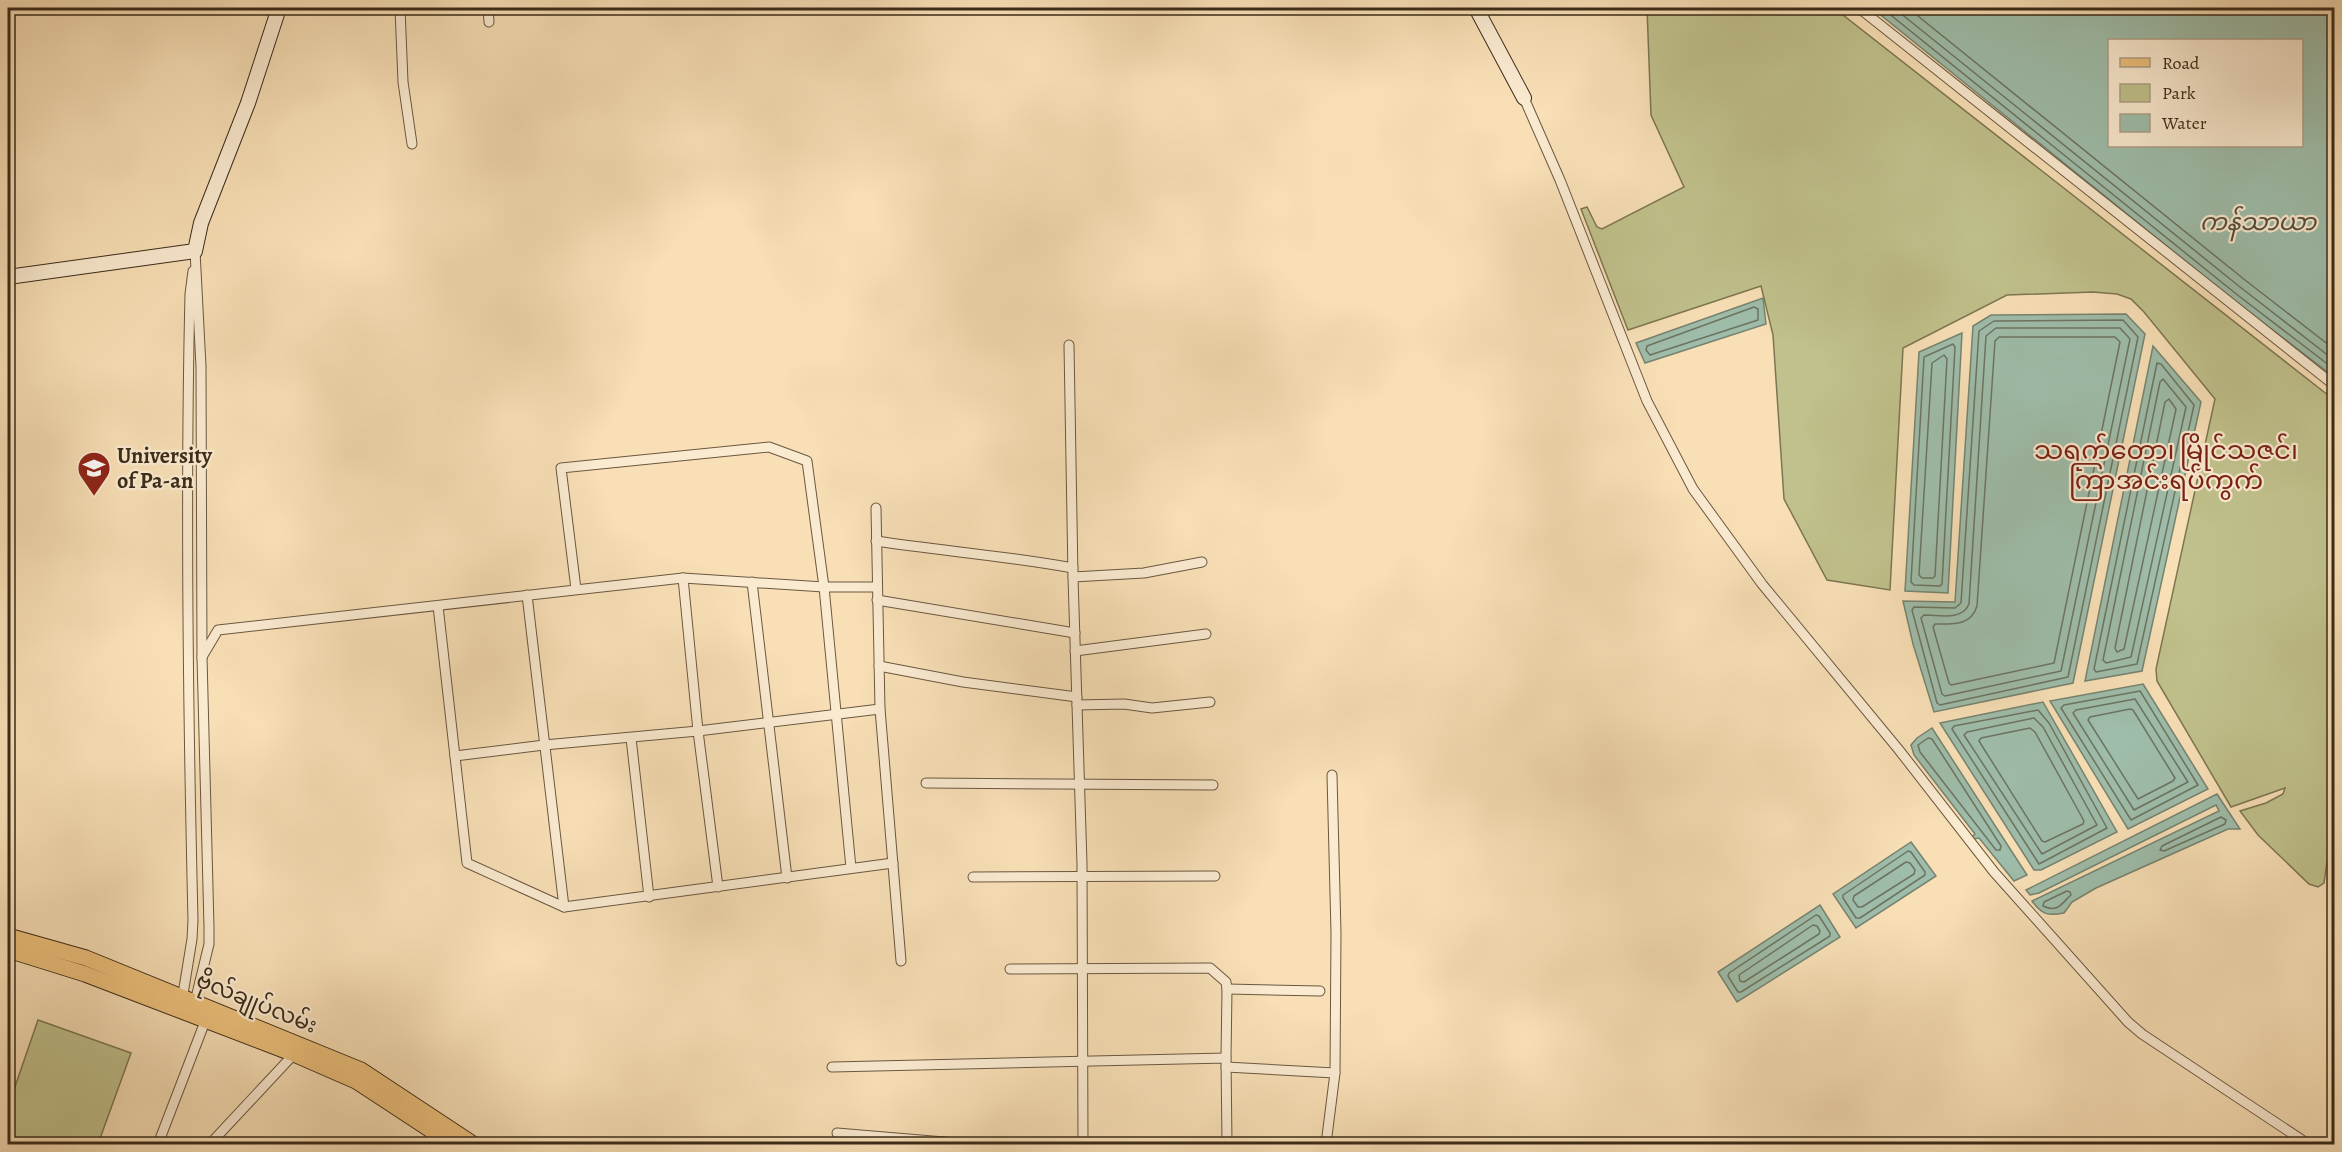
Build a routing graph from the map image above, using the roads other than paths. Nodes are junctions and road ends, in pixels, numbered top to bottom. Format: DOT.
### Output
graph roads {
  1 [pos="279,8"];
  2 [pos="400,8"];
  3 [pos="488,8"];
  4 [pos="1476,8"];
  5 [pos="1859,8"];
  6 [pos="489,22"];
  7 [pos="1524,98"];
  8 [pos="412,144"];
  9 [pos="195,251"];
  10 [pos="8,277"];
  11 [pos="1069,345"];
  12 [pos="188,366"];
  13 [pos="201,366"];
  14 [pos="2334,385"];
  15 [pos="876,508"];
  16 [pos="876,541"];
  17 [pos="1202,562"];
  18 [pos="1073,573"];
  19 [pos="684,578"];
  20 [pos="752,582"];
  21 [pos="824,587"];
  22 [pos="877,587"];
  23 [pos="576,590"];
  24 [pos="527,594"];
  25 [pos="877,600"];
  26 [pos="438,606"];
  27 [pos="1075,633"];
  28 [pos="1206,633"];
  29 [pos="1075,651"];
  30 [pos="202,657"];
  31 [pos="879,666"];
  32 [pos="1077,701"];
  33 [pos="1210,702"];
  34 [pos="880,709"];
  35 [pos="836,714"];
  36 [pos="769,722"];
  37 [pos="699,731"];
  38 [pos="631,738"];
  39 [pos="544,745"];
  40 [pos="203,751"];
  41 [pos="189,752"];
  42 [pos="455,756"];
  43 [pos="1332,775"];
  44 [pos="926,783"];
  45 [pos="1079,785"];
  46 [pos="1213,785"];
  47 [pos="191,828"];
  48 [pos="206,828"];
  49 [pos="892,863"];
  50 [pos="851,867"];
  51 [pos="1215,876"];
  52 [pos="973,877"];
  53 [pos="787,878"];
  54 [pos="1082,878"];
  55 [pos="718,887"];
  56 [pos="649,897"];
  57 [pos="564,907"];
  58 [pos="8,936"];
  59 [pos="8,950"];
  60 [pos="902,961"];
  61 [pos="1083,967"];
  62 [pos="1010,969"];
  63 [pos="1227,989"];
  64 [pos="1320,991"];
  65 [pos="191,1008"];
  66 [pos="294,1054"];
  67 [pos="1083,1060"];
  68 [pos="1226,1063"];
  69 [pos="832,1066"];
  70 [pos="1335,1073"];
  71 [pos="837,1133"];
  72 [pos="158,1144"];
  73 [pos="210,1144"];
  74 [pos="452,1144"];
  75 [pos="473,1144"];
  76 [pos="968,1144"];
  77 [pos="1083,1144"];
  78 [pos="1227,1144"];
  79 [pos="1326,1144"];
  80 [pos="2308,1144"];
  1 -- 9 [label="street"];
  2 -- 8 [label="street"];
  3 -- 6 [label="street"];
  4 -- 7 [label="street"];
  5 -- 14 [label="street"];
  7 -- 80 [label="street"];
  9 -- 10 [label="street"];
  9 -- 12 [label="street"];
  9 -- 13 [label="street"];
  11 -- 18 [label="street"];
  12 -- 13 [label="street"];
  12 -- 41 [label="street"];
  13 -- 30 [label="street"];
  15 -- 16 [label="street"];
  16 -- 18 [label="street"];
  16 -- 22 [label="street"];
  17 -- 18 [label="street"];
  18 -- 27 [label="street"];
  19 -- 20 [label="street"];
  19 -- 23 [label="street"];
  19 -- 37 [label="street"];
  20 -- 21 [label="street"];
  20 -- 36 [label="street"];
  21 -- 22 [label="street"];
  21 -- 23 [label="street"];
  21 -- 35 [label="street"];
  22 -- 25 [label="street"];
  23 -- 24 [label="street"];
  24 -- 26 [label="street"];
  24 -- 39 [label="street"];
  25 -- 27 [label="street"];
  25 -- 31 [label="street"];
  26 -- 30 [label="street"];
  26 -- 42 [label="street"];
  27 -- 29 [label="street"];
  28 -- 29 [label="street"];
  29 -- 32 [label="street"];
  30 -- 40 [label="street"];
  31 -- 32 [label="street"];
  31 -- 34 [label="street"];
  32 -- 33 [label="street"];
  32 -- 45 [label="street"];
  34 -- 35 [label="street"];
  34 -- 49 [label="street"];
  35 -- 36 [label="street"];
  35 -- 50 [label="street"];
  36 -- 37 [label="street"];
  36 -- 53 [label="street"];
  37 -- 38 [label="street"];
  37 -- 55 [label="street"];
  38 -- 39 [label="street"];
  38 -- 56 [label="street"];
  39 -- 42 [label="street"];
  39 -- 57 [label="street"];
  40 -- 41 [label="street"];
  40 -- 48 [label="street"];
  41 -- 47 [label="street"];
  42 -- 57 [label="street"];
  43 -- 70 [label="street"];
  44 -- 45 [label="street"];
  45 -- 46 [label="street"];
  45 -- 54 [label="street"];
  47 -- 48 [label="street"];
  47 -- 65 [label="street"];
  48 -- 65 [label="street"];
  49 -- 50 [label="street"];
  49 -- 60 [label="street"];
  50 -- 53 [label="street"];
  51 -- 54 [label="street"];
  52 -- 54 [label="street"];
  53 -- 55 [label="street"];
  54 -- 61 [label="street"];
  55 -- 56 [label="street"];
  56 -- 57 [label="street"];
  58 -- 65 [label="main road, ဗိုလ်ချုပ်လမ်း"];
  59 -- 65 [label="main road, ဗိုလ်ချုပ်လမ်း"];
  61 -- 62 [label="street"];
  61 -- 63 [label="street"];
  61 -- 67 [label="street"];
  63 -- 64 [label="street"];
  63 -- 68 [label="street"];
  65 -- 66 [label="main road, ဗိုလ်ချုပ်လမ်း"];
  65 -- 72 [label="street"];
  65 -- 75 [label="main road, ဗိုလ်ချုပ်လမ်း"];
  66 -- 73 [label="street"];
  66 -- 74 [label="main road, ဗိုလ်ချုပ်လမ်း"];
  67 -- 68 [label="street"];
  67 -- 69 [label="street"];
  67 -- 77 [label="street"];
  68 -- 70 [label="street"];
  68 -- 78 [label="street"];
  70 -- 79 [label="street"];
  71 -- 76 [label="street"];
}
